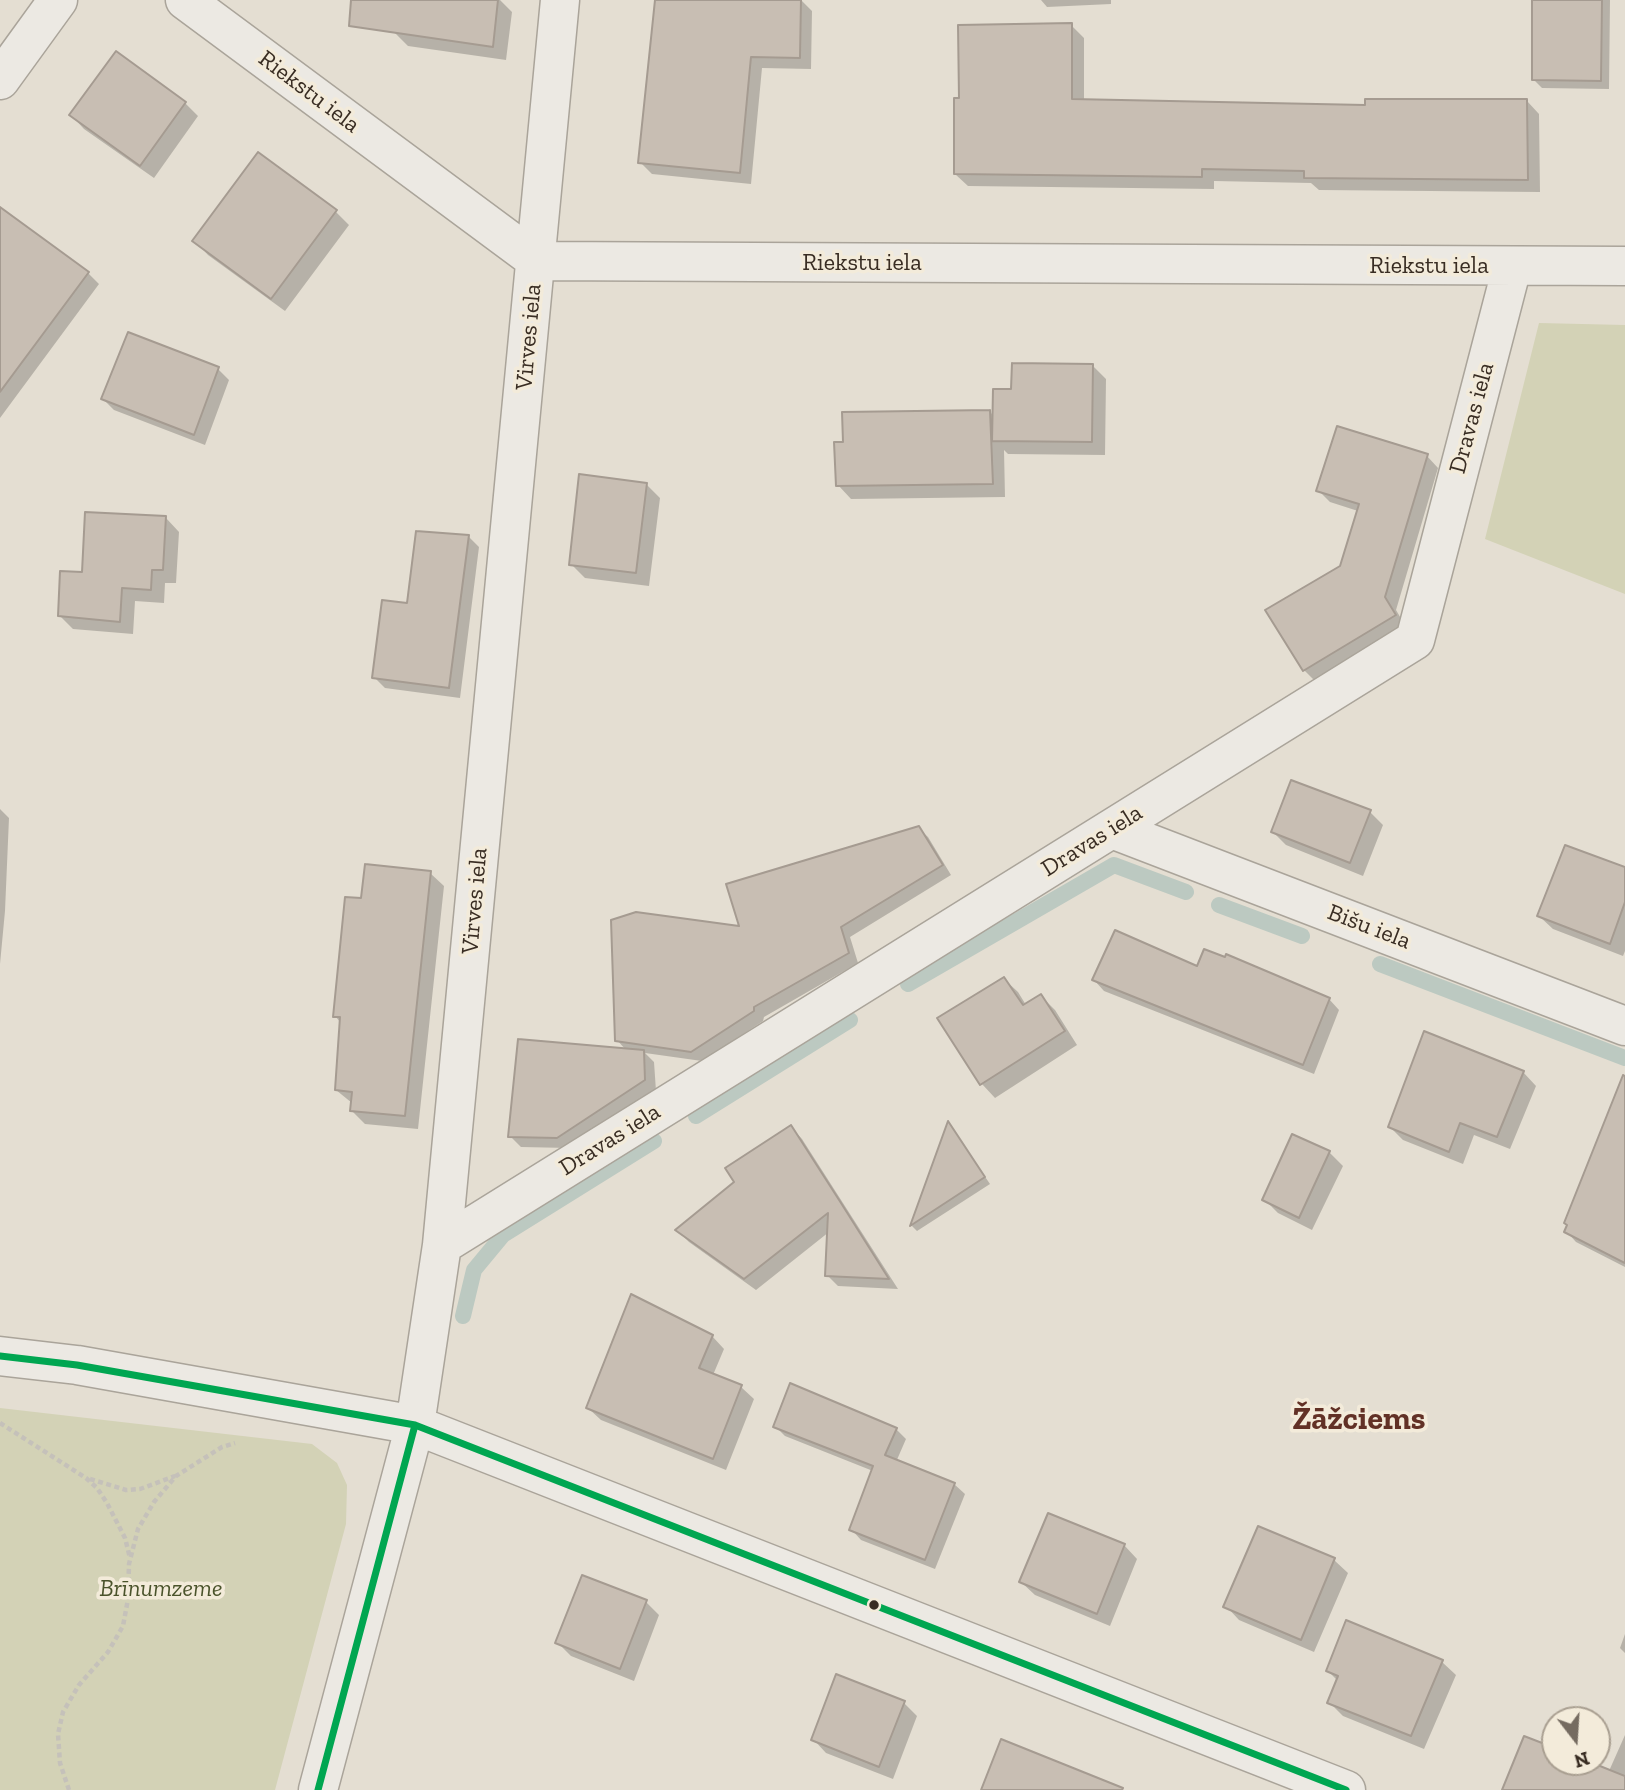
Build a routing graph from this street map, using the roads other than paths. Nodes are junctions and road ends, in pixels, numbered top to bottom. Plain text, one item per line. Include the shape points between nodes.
1 (58, 0) edge
2 (185, 0) edge
3 (560, 0) edge
4 (0, 80) edge
5 (537, 261) junction
6 (1625, 266) edge
7 (1512, 267) junction
8 (1112, 829) junction
9 (1625, 1026) edge
10 (442, 1245) junction
11 (0, 1356) edge
12 (415, 1425) junction
13 (318, 1790) edge
14 (1346, 1790) edge

1 - 4 street
2 - 5 street, Riekstu iela
3 - 5 street, Virves iela
5 - 7 street, Riekstu iela
5 - 10 street, Virves iela
6 - 7 street, Riekstu iela
7 - 8 street, Dravas iela via 1415,639
8 - 9 street, Bišu iela
8 - 10 street, Dravas iela
10 - 12 street, Virves iela
11 - 12 street via 77,1365
12 - 13 street, Virves iela
12 - 14 street

